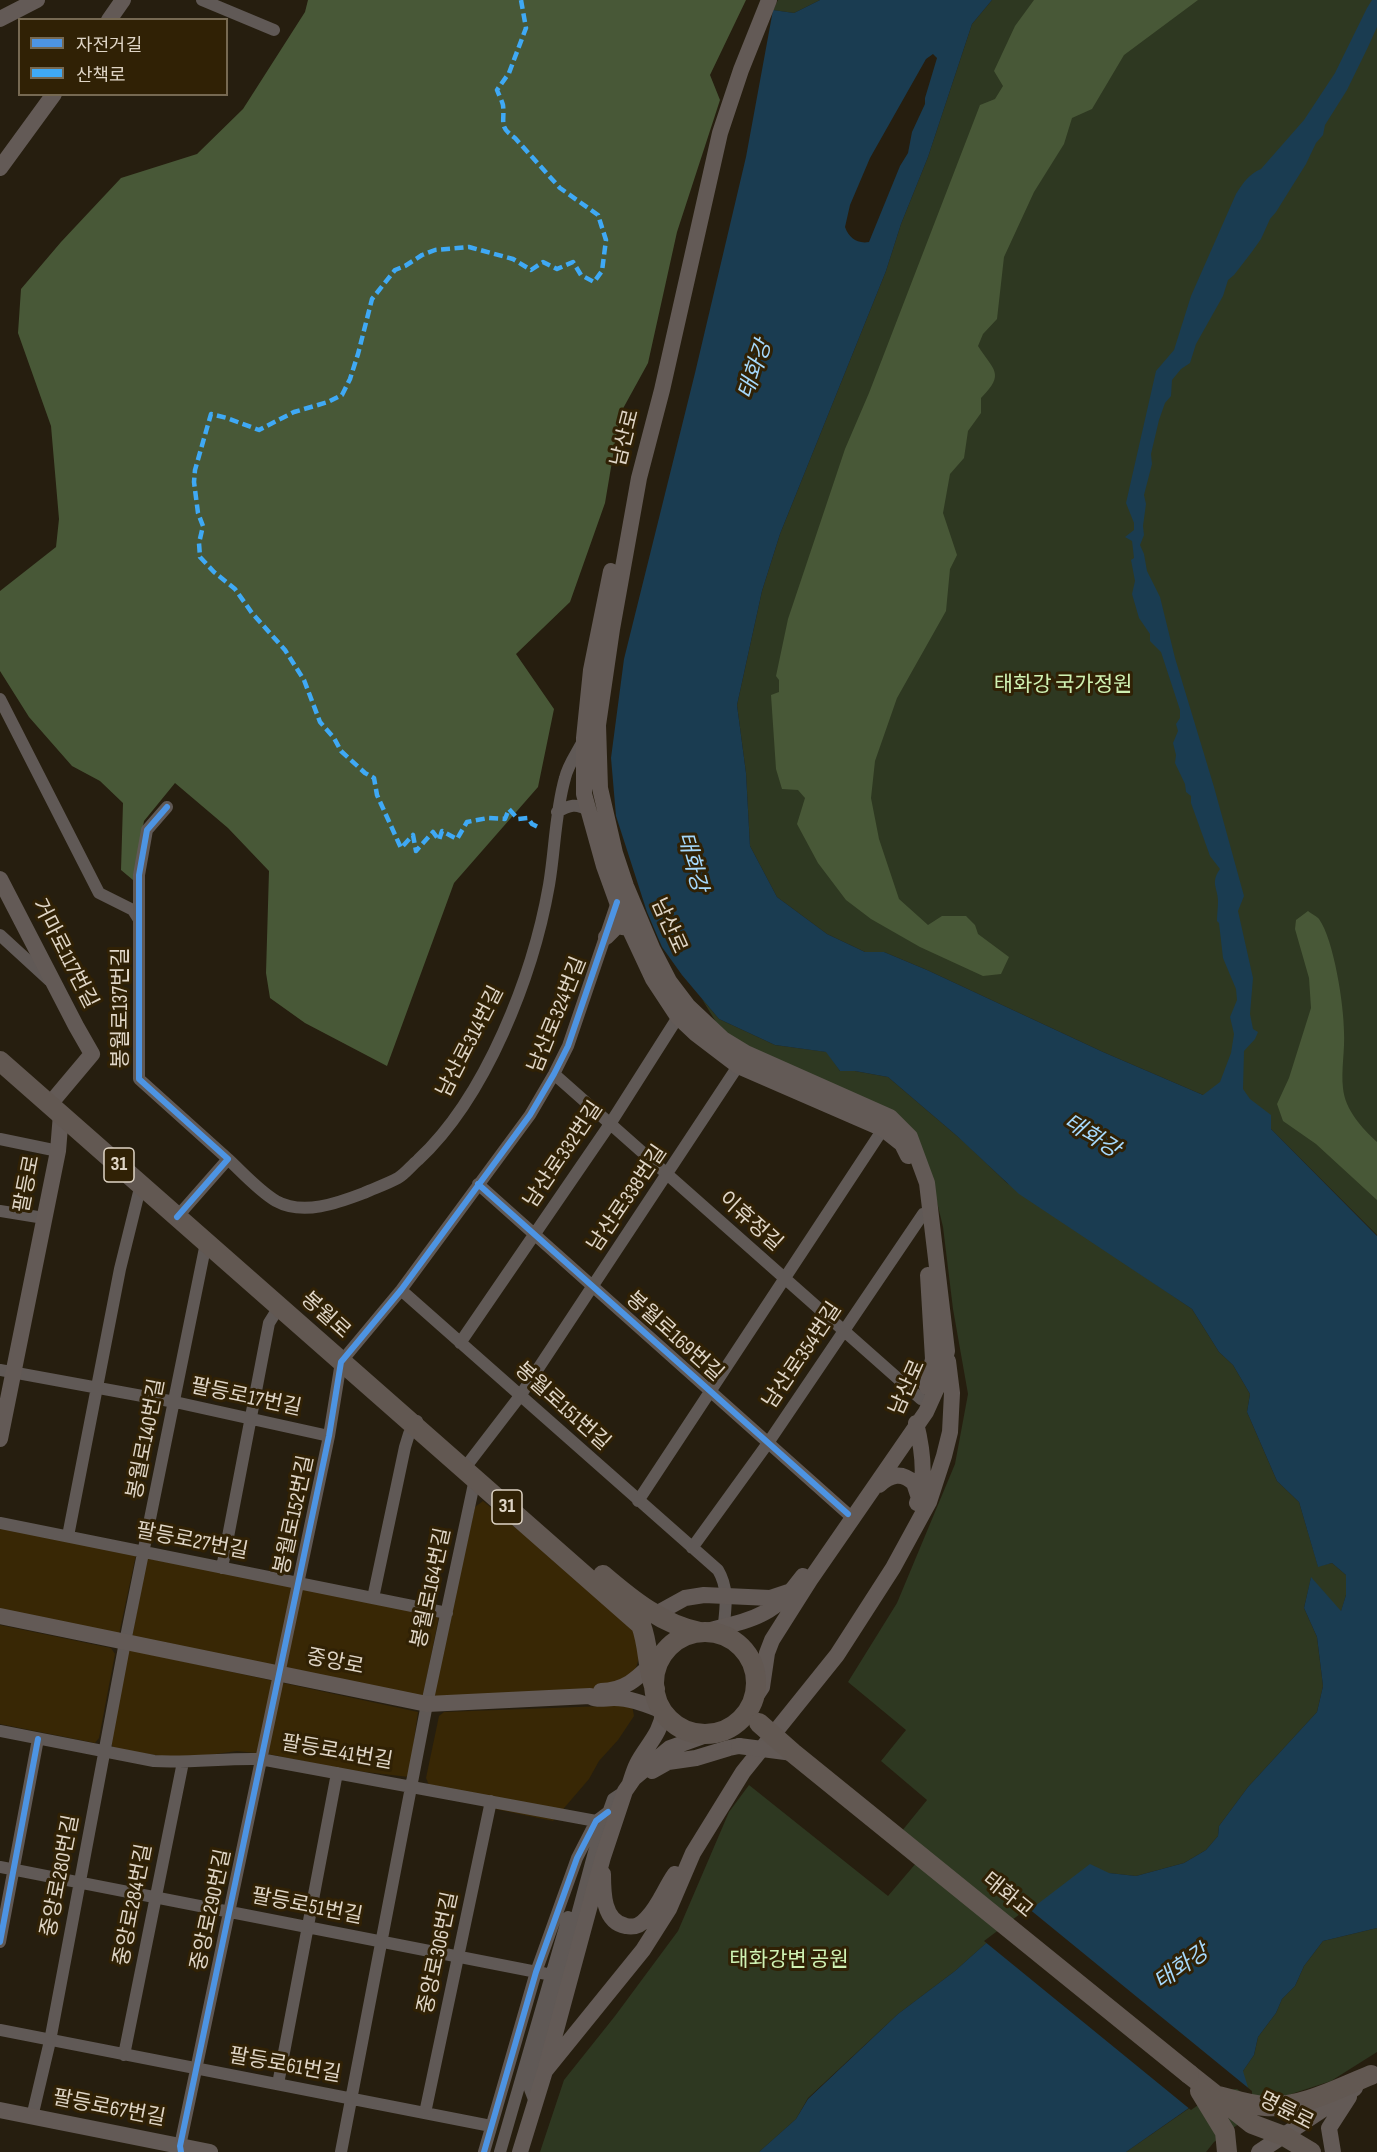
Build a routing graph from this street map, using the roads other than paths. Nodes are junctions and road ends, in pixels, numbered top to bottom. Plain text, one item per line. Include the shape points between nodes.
1 (37, 0) edge
2 (123, 0) edge
3 (202, 0) edge
4 (762, 0) edge
5 (769, 0) edge
6 (110, 18) edge
7 (0, 19) edge
8 (274, 30) dead end
9 (53, 96) edge
10 (0, 168) edge
11 (0, 699) edge
12 (598, 725) junction
13 (584, 738) junction
14 (166, 807) dead end
15 (588, 810) junction
16 (557, 812) junction
17 (0, 879) edge
18 (617, 902) junction
19 (138, 918) junction
20 (629, 928) junction
21 (0, 935) edge
22 (606, 937) junction
23 (54, 984) junction
24 (678, 1017) junction
25 (0, 1045) edge
26 (0, 1061) edge
27 (738, 1066) junction
28 (554, 1074) junction
29 (56, 1105) junction
30 (610, 1124) junction
31 (883, 1129) junction
32 (0, 1139) edge
33 (58, 1151) junction
34 (228, 1159) junction
35 (668, 1175) junction
36 (141, 1184) junction
37 (476, 1187) junction
38 (0, 1211) edge
39 (180, 1213) junction
40 (923, 1214) junction
41 (44, 1218) junction
42 (534, 1234) junction
43 (206, 1243) junction
44 (785, 1279) junction
45 (593, 1286) junction
46 (401, 1290) junction
47 (279, 1307) junction
48 (844, 1332) junction
49 (460, 1342) junction
50 (947, 1351) junction
51 (344, 1359) junction
52 (7, 1371) edge
53 (97, 1388) junction
54 (710, 1391) junction
55 (520, 1396) junction
56 (175, 1402) junction
57 (919, 1403) junction
58 (252, 1419) junction
59 (416, 1421) junction
60 (911, 1426) junction
61 (329, 1436) junction
62 (0, 1439) edge
63 (768, 1443) junction
64 (944, 1456) junction
65 (470, 1469) junction
66 (868, 1497) junction
67 (919, 1498) junction
68 (638, 1500) junction
69 (848, 1514) junction
70 (0, 1523) edge
71 (68, 1536) junction
72 (692, 1548) junction
73 (144, 1552) junction
74 (222, 1568) junction
75 (893, 1568) junction
76 (297, 1583) junction
77 (789, 1592) junction
78 (726, 1597) junction
79 (373, 1598) junction
80 (447, 1613) junction
81 (656, 1614) junction
82 (0, 1616) edge
83 (723, 1630) junction
84 (701, 1632) junction
85 (125, 1642) junction
86 (666, 1652) junction
87 (648, 1667) junction
88 (278, 1674) junction
89 (655, 1689) junction
90 (590, 1696) junction
91 (427, 1704) junction
92 (663, 1711) junction
93 (753, 1712) junction
94 (0, 1731) edge
95 (712, 1733) junction
96 (38, 1739) junction
97 (104, 1752) junction
98 (793, 1753) junction
99 (260, 1758) junction
100 (183, 1762) junction
101 (337, 1773) junction
102 (412, 1786) junction
103 (628, 1787) junction
104 (491, 1801) junction
105 (608, 1812) junction
106 (596, 1821) junction
107 (693, 1853) junction
108 (598, 1855) junction
109 (0, 1866) edge
110 (13, 1869) junction
111 (80, 1882) junction
112 (154, 1897) junction
113 (228, 1912) junction
114 (309, 1927) junction
115 (0, 1942) edge
116 (381, 1942) junction
117 (457, 1956) junction
118 (536, 1972) junction
119 (552, 1975) junction
120 (0, 2030) edge
121 (50, 2041) junction
122 (124, 2055) junction
123 (196, 2070) junction
124 (545, 2071) junction
125 (1189, 2074) junction
126 (1369, 2077) edge
127 (279, 2084) junction
128 (351, 2098) junction
129 (535, 2102) junction
130 (1244, 2109) junction
131 (0, 2110) edge
132 (425, 2113) junction
133 (32, 2117) junction
134 (491, 2126) junction
135 (1284, 2136) junction
136 (181, 2149) edge
137 (210, 2152) edge
138 (341, 2152) edge
139 (484, 2152) edge
140 (500, 2152) edge
141 (520, 2152) edge
142 (1227, 2152) edge
143 (1259, 2152) edge
144 (1311, 2152) edge
145 (1333, 2152) edge

1 - 7 main road
2 - 6 main road
3 - 8 street
4 - 13 main road, 남산로 via 721,107 626,498 591,670
5 - 12 main road, 남산로 via 720,133 639,478
9 - 10 main road
11 - 19 street, 봉월로137번길 via 99,893 133,910
12 - 13 street, 남산로314번길
12 - 50 main road, 남산로 via 600,788 615,853 669,981 688,1006 723,1039 890,1118 910,1137 927,1183
13 - 15 main road, 남산로 via 584,794
13 - 16 street, 남산로314번길 via 565,775
14 - 19 street via 147,830
15 - 16 street via 573,804
15 - 18 main road, 남산로
16 - 34 street, 남산로314번길 via 549,885 533,953 516,1002 468,1099 437,1142 399,1178 338,1203 313,1207 276,1201
17 - 23 main road, 거마로117번길
18 - 20 main road, 남산로
18 - 22 street, 남산로324번길
19 - 34 street, 봉월로137번길 via 139,1079
20 - 22 main road via 617,926
20 - 24 main road, 남산로 via 653,979
21 - 23 street
22 - 28 street, 남산로324번길 via 568,1046
23 - 29 main road, 거마로117번길 via 92,1054
24 - 27 main road, 남산로
24 - 30 street, 남산로332번길
25 - 29 main road
26 - 29 main road, 봉월로 / 31
27 - 31 main road, 남산로
27 - 35 street, 남산로338번길
28 - 30 street, 이휴정길
28 - 37 street, 남산로324번길 via 530,1115
29 - 33 main road, 팔등로
29 - 36 main road, 봉월로 / 31
29 - 39 main road
30 - 35 street, 이휴정길
30 - 42 street, 남산로332번길
31 - 40 main road, 남산로 via 902,1144 912,1163
31 - 44 street
32 - 33 street
33 - 41 main road, 팔등로
34 - 39 street
35 - 44 street, 이휴정길
35 - 45 street, 남산로338번길
36 - 39 main road, 봉월로 / 31
36 - 53 street
37 - 42 street, 봉월로169번길
37 - 46 street, 남산로324번길
38 - 41 street
39 - 43 main road, 봉월로 / 31
39 - 51 main road
40 - 48 street, 남산로354번길
40 - 57 main road, 남산로 via 933,1359
41 - 52 main road, 팔등로
42 - 45 street, 봉월로169번길
42 - 49 street, 남산로332번길
43 - 47 main road, 봉월로 / 31
43 - 56 street, 봉월로140번길
44 - 48 street, 이휴정길
44 - 54 street
45 - 54 street, 봉월로169번길
45 - 55 street, 남산로338번길
46 - 49 street, 봉월로151번길
46 - 51 street
47 - 51 main road, 봉월로 / 31
47 - 58 street via 269,1323
48 - 57 street, 이휴정길
48 - 63 street, 남산로354번길
49 - 55 street, 봉월로151번길
50 - 60 main road, 남산로 via 940,1381 926,1412
50 - 64 main road via 952,1393
51 - 59 main road
51 - 61 street, 봉월로152번길
52 - 53 street, 팔등로17번길
52 - 62 main road, 팔등로
53 - 56 street, 팔등로17번길
53 - 71 street
54 - 63 street, 봉월로169번길
54 - 68 street
55 - 65 street, 남산로338번길
55 - 68 street, 봉월로151번길
56 - 58 street, 팔등로17번길
56 - 73 street, 봉월로140번길
57 - 60 main road, 남산로
58 - 61 street, 팔등로17번길
58 - 74 street
59 - 65 main road
59 - 79 street via 402,1458
60 - 64 main road via 928,1435
60 - 66 main road, 남산로
60 - 67 main road, 남산로 via 924,1472
60 - 69 main road, 남산로
61 - 76 street, 봉월로152번길
63 - 69 street, 봉월로169번길
63 - 72 street, 남산로354번길
64 - 75 main road via 928,1502
65 - 80 street, 봉월로164번길
65 - 81 main road
65 - 87 main road, 31 via 641,1626
66 - 67 main road via 896,1475 914,1483
66 - 93 main road, 남산로 via 772,1640
67 - 75 main road, 남산로 via 897,1543
68 - 72 street, 봉월로151번길
69 - 77 main road, 남산로
70 - 71 street, 팔등로27번길
71 - 73 street, 팔등로27번길
72 - 78 street, 봉월로151번길 via 718,1570
73 - 74 street, 팔등로27번길
73 - 85 street, 봉월로140번길
74 - 76 street, 팔등로27번길
75 - 107 main road via 837,1655 743,1772
76 - 79 street, 팔등로27번길
76 - 88 street, 봉월로152번길
77 - 78 main road via 770,1598
77 - 83 main road, 남산로 via 762,1616
78 - 81 main road via 686,1598
78 - 83 street, 봉월로151번길
79 - 80 street, 팔등로27번길
80 - 91 street, 봉월로164번길
81 - 84 main road
82 - 85 main road, 중앙로
83 - 84 main road
83 - 93 main road via 753,1663
84 - 86 main road via 681,1638
85 - 88 main road, 중앙로
85 - 97 street, 중앙로280번길
86 - 87 main road
86 - 89 main road via 655,1674
87 - 89 main road
87 - 90 main road via 618,1690
88 - 91 main road, 중앙로
88 - 99 street, 중앙로290번길
89 - 92 main road
90 - 91 main road, 중앙로
90 - 92 main road, 중앙로 via 636,1701
91 - 102 street, 봉월로164번길
92 - 95 main road via 685,1730
92 - 103 main road via 655,1737 636,1764
93 - 95 main road
93 - 98 main road, 태화교, bridge
94 - 96 street, 팔등로41번길
95 - 103 main road via 670,1748
96 - 97 street, 팔등로41번길
96 - 110 street
97 - 100 street, 팔등로41번길
97 - 111 street, 중앙로280번길
98 - 103 main road, bridge via 729,1748 668,1762
98 - 125 main road, 태화교, bridge
99 - 100 street, 팔등로41번길
99 - 101 street, 팔등로41번길
99 - 113 street, 중앙로290번길
100 - 112 street, 중앙로284번길
101 - 102 street, 팔등로41번길
101 - 114 street
102 - 104 street, 팔등로41번길
102 - 116 street, 봉월로164번길
103 - 105 street via 613,1799
103 - 108 main road
104 - 106 street, 팔등로41번길
104 - 117 street, 중앙로306번길
105 - 106 street
105 - 108 street
106 - 118 street via 577,1858
107 - 108 main road via 676,1872 650,1916 631,1927 621,1925 607,1909
107 - 124 main road via 669,1909 643,1950
108 - 119 street via 577,1887
108 - 124 main road
108 - 129 street via 530,2089
109 - 110 street, 팔등로51번길
110 - 111 street, 팔등로51번길
110 - 115 street
111 - 112 street, 팔등로51번길
111 - 121 street, 중앙로280번길
112 - 113 street, 팔등로51번길
112 - 122 street, 중앙로284번길
113 - 114 street, 팔등로51번길
113 - 123 street, 중앙로290번길
114 - 116 street, 팔등로51번길
114 - 127 street
116 - 117 street, 팔등로51번길
116 - 128 street, 봉월로164번길
117 - 118 street, 팔등로51번길
117 - 132 street, 중앙로306번길
118 - 119 street, 팔등로51번길
118 - 134 street
119 - 140 street
120 - 121 street, 팔등로61번길
121 - 122 street, 팔등로61번길
121 - 133 street, 중앙로280번길
122 - 123 street, 팔등로61번길
123 - 127 street, 팔등로61번길
123 - 136 street, 중앙로290번길
124 - 129 main road
125 - 130 main road, 태화교 via 1214,2096
125 - 142 main road via 1224,2132
126 - 130 main road via 1317,2098
126 - 135 main road
126 - 145 main road via 1329,2128
127 - 128 street, 팔등로61번길
128 - 132 street, 팔등로61번길
128 - 138 street, 봉월로164번길
129 - 141 main road
130 - 135 main road, 명륜로 via 1252,2124
131 - 133 main road, 팔등로67번길
132 - 134 street, 팔등로61번길
133 - 136 main road, 팔등로67번길
134 - 139 street
135 - 143 main road
135 - 144 main road, 명륜로
136 - 137 main road, 팔등로67번길

